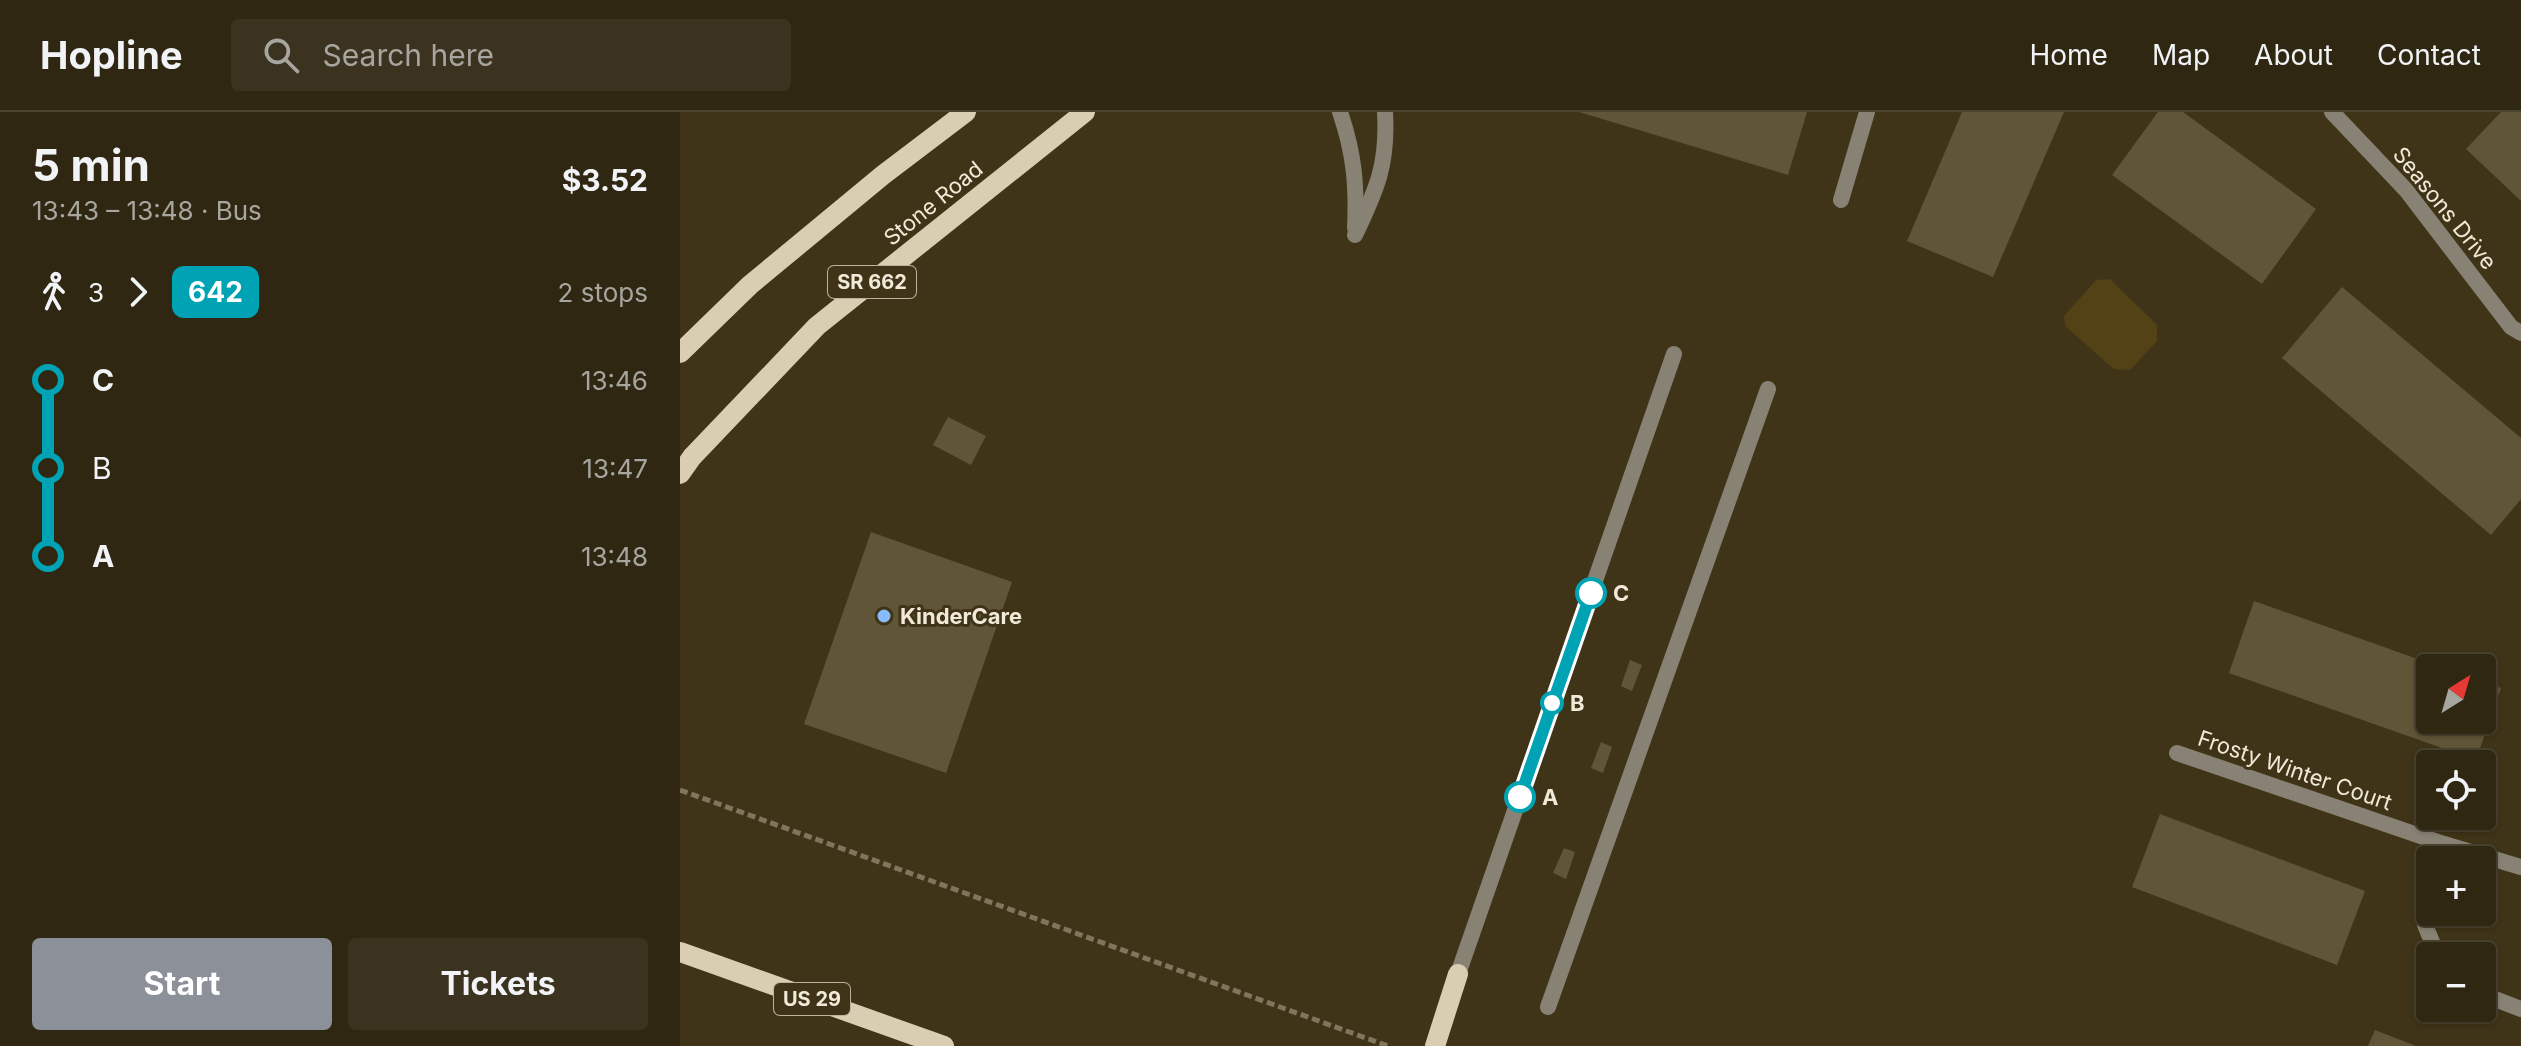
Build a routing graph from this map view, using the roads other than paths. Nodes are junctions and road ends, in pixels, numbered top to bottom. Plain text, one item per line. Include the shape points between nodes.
1 (966, 112) edge
2 (1085, 112) edge
3 (1340, 112) edge
4 (1385, 112) edge
5 (1867, 112) edge
6 (2332, 112) edge
7 (1841, 200) dead end
8 (2521, 333) edge
9 (680, 353) edge
10 (1674, 354) dead end
11 (1768, 389) dead end
12 (680, 474) edge
13 (2177, 753) dead end
14 (2426, 846) edge
15 (2496, 862) edge
16 (2521, 867) edge
17 (680, 952) edge
18 (1458, 974) joint
19 (2496, 999) edge
20 (1548, 1007) dead end
21 (2521, 1009) edge
22 (944, 1046) edge
23 (1435, 1046) edge

1 - 9 main road via 750,285
2 - 12 main road, Stone Road / SR 662 via 817,326
3 - 4 street via 1352,147 1355,235 1376,192 1387,146
5 - 7 street
6 - 8 street, Seasons Drive via 2406,190 2511,327
10 - 18 street
11 - 20 street
13 - 14 street, Frosty Winter Court
15 - 16 street, Frosty Winter Court
17 - 22 main road, US 29
18 - 23 main road
19 - 21 street

